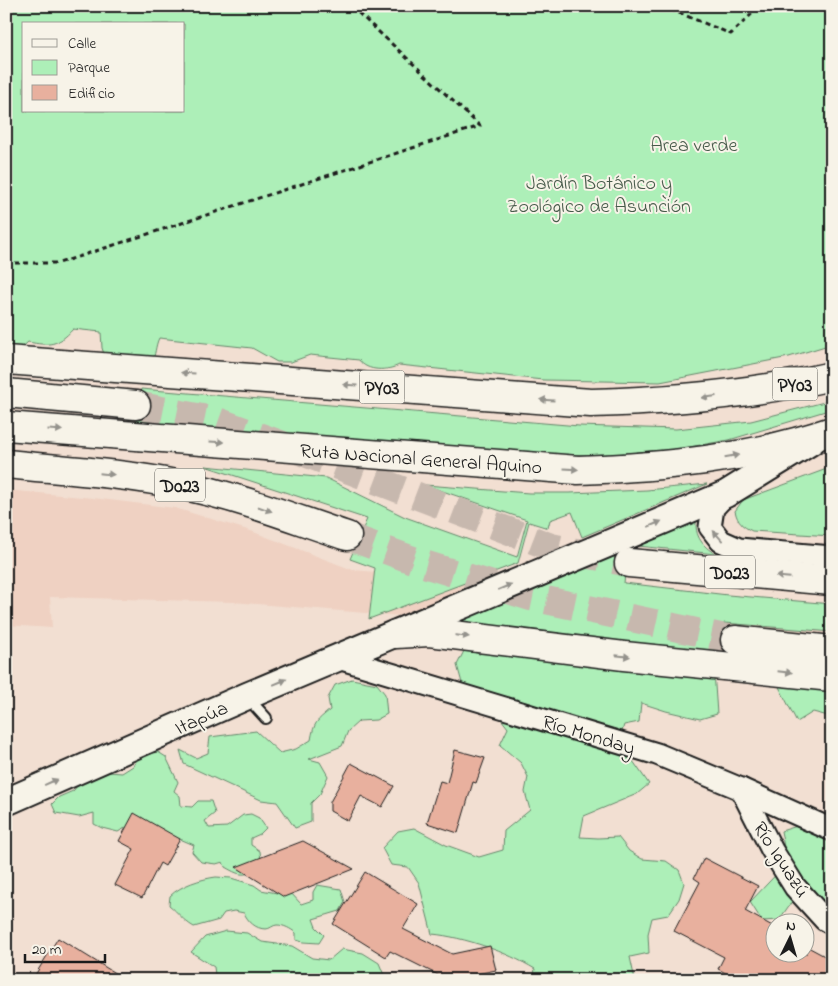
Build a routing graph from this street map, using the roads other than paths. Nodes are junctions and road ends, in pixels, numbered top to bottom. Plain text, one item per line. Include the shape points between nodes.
1 (6, 360) edge
2 (832, 376) edge
3 (6, 393) edge
4 (136, 404) tunnel mouth
5 (6, 426) edge
6 (828, 433) edge
7 (6, 464) edge
8 (726, 494) junction
9 (347, 536) tunnel mouth
10 (832, 557) edge
11 (629, 563) tunnel mouth
12 (832, 582) edge
13 (396, 634) junction
14 (735, 640) tunnel mouth
15 (832, 650) edge
16 (338, 658) junction
17 (832, 677) edge
18 (246, 696) junction
19 (266, 718) dead end
20 (741, 789) junction
21 (6, 802) edge
22 (832, 830) edge
23 (832, 924) edge

2 -> 1 highway, PY03 via 757,391 705,397 591,403
3 - 4 highway
5 -> 6 highway, Ruta Nacional General Aquino via 578,470 699,462
6 - 8 street, Itapúa
7 -> 9 highway, D023 via 180,485 245,502
10 -> 8 street via 739,549 721,542 710,527 713,508
13 -> 8 street, Itapúa
12 -> 11 highway, D023
13 - 16 street, Itapúa
13 -> 17 highway via 429,632
14 - 15 highway
18 -> 16 street, Itapúa
16 - 20 street, Río Monday via 657,754
18 - 19 lane
21 -> 18 street, Itapúa
20 - 22 street, Río Monday
20 - 23 street, Río Iguazú via 772,850 796,887

